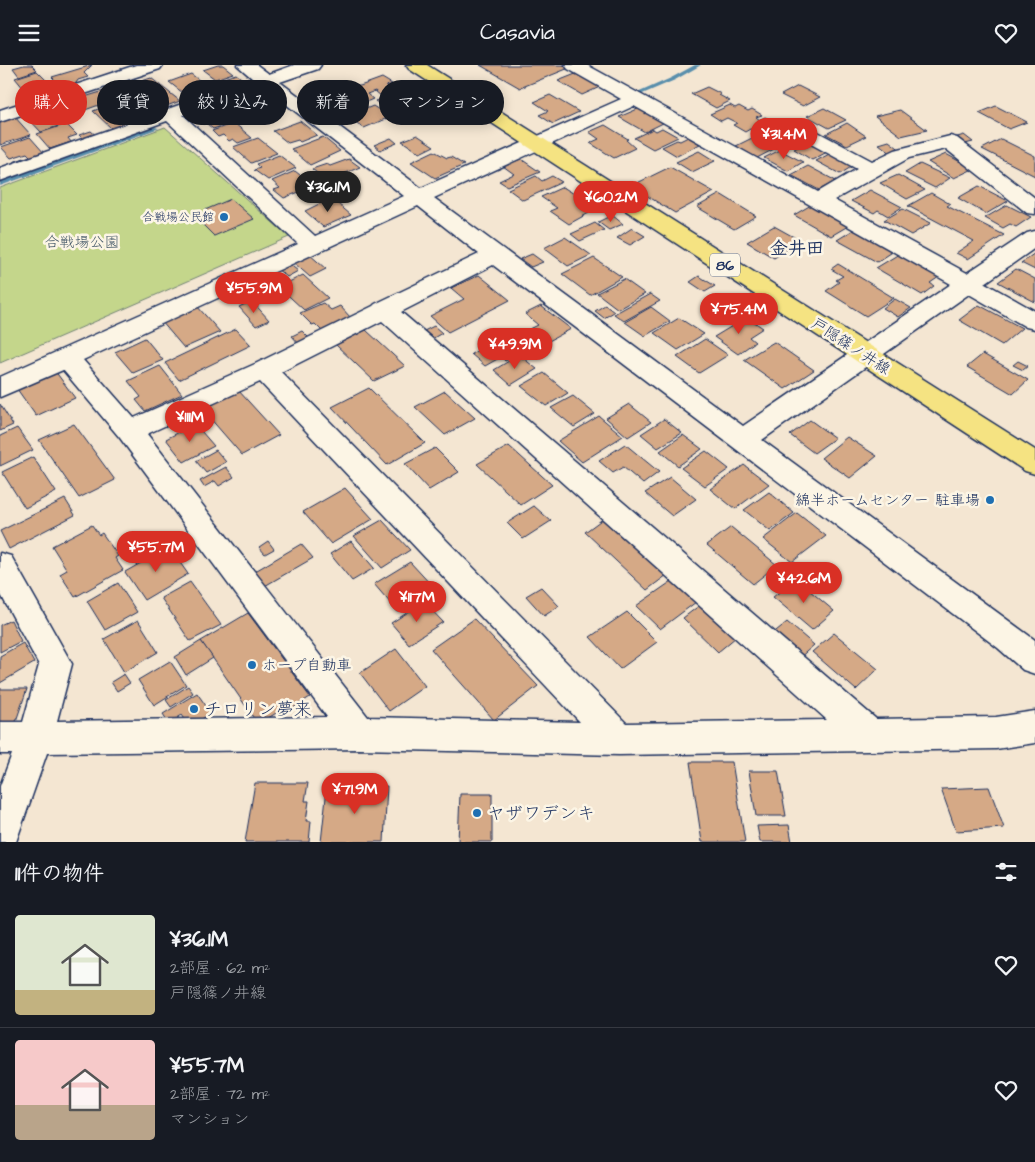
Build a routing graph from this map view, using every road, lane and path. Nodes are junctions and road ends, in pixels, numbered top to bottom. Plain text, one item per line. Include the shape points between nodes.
1 (154, 65) edge
2 (246, 65) edge
3 (312, 65) edge
4 (415, 65) edge
5 (574, 65) edge
6 (114, 71) edge
7 (266, 80) edge
8 (270, 80) edge
9 (287, 96) edge
10 (635, 99) junction
11 (7, 108) edge
12 (179, 110) edge
13 (170, 113) junction
14 (794, 127) dead end
15 (537, 143) junction
16 (872, 169) junction
17 (2, 172) edge
18 (418, 197) junction
19 (818, 200) junction
20 (1035, 208) edge
21 (1035, 238) edge
22 (312, 245) junction
23 (494, 255) junction
24 (967, 283) junction
25 (383, 309) junction
26 (1035, 321) edge
27 (863, 355) junction
28 (67, 358) junction
29 (264, 370) junction
30 (0, 388) edge
31 (130, 431) junction
32 (744, 439) junction
33 (1035, 464) edge
34 (0, 565) edge
35 (1035, 660) edge
36 (1035, 727) edge
37 (359, 733) junction
38 (868, 734) junction
39 (0, 738) edge
40 (35, 738) junction
41 (619, 739) junction
42 (0, 836) edge

1 - 6 street
2 - 7 street
3 - 8 street
4 - 15 main road, 戸隠篠ノ井線 / 86
5 - 10 street
6 - 11 street
9 - 18 street
10 - 15 street
10 - 19 street
12 - 13 street
13 - 17 street
13 - 22 street
14 - 16 street
15 - 18 street
15 - 27 main road, 戸隠篠ノ井線 / 86
16 - 19 street
16 - 20 street via 902,154 950,142
18 - 22 street
18 - 23 street
19 - 24 street
21 - 24 street
22 - 28 street
23 - 25 street
23 - 32 street
24 - 26 street
24 - 27 street
25 - 29 street
25 - 38 street
27 - 32 street
27 - 33 main road, 戸隠篠ノ井線 / 86
28 - 30 street
28 - 31 street
29 - 31 street
29 - 41 street
31 - 37 street
32 - 35 street
34 - 40 street via 56,664
36 - 38 street via 996,733
37 - 40 street
37 - 41 street
38 - 41 street
39 - 40 street
40 - 42 street

